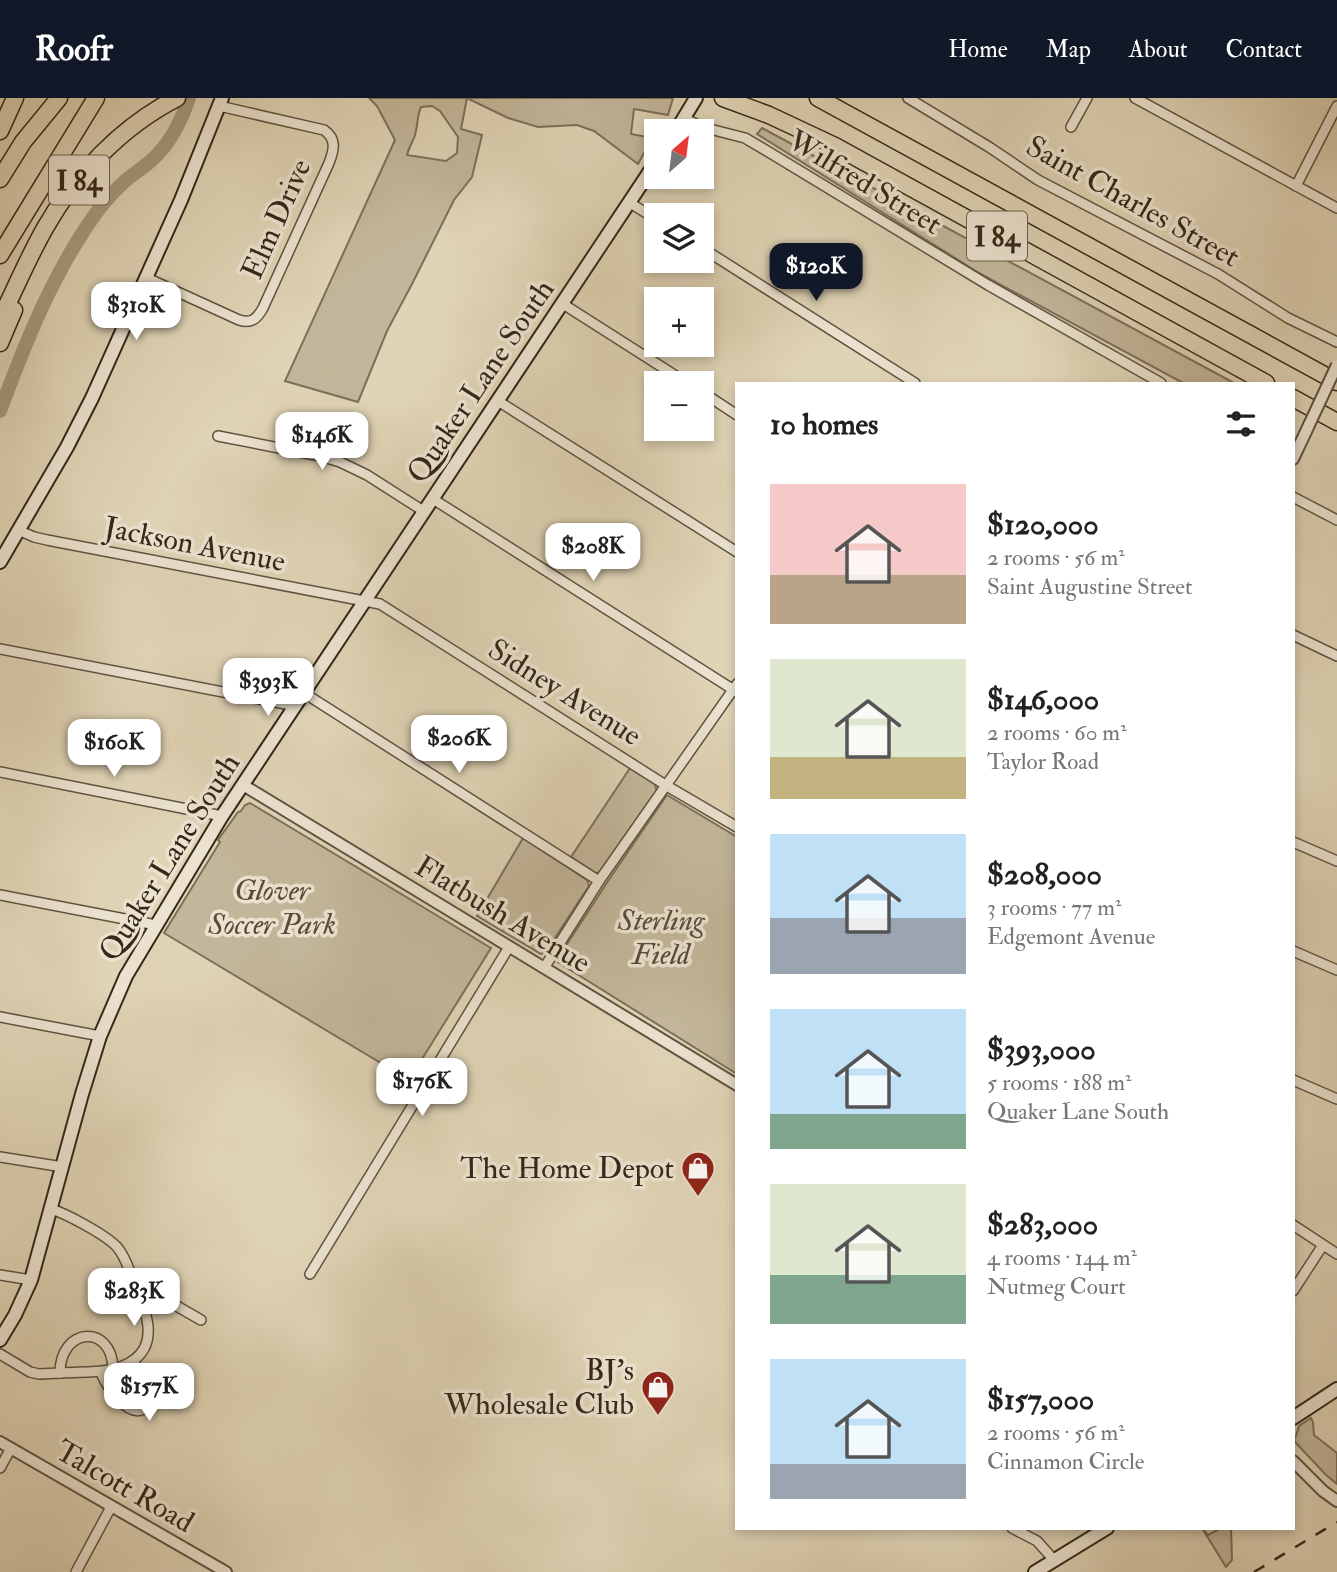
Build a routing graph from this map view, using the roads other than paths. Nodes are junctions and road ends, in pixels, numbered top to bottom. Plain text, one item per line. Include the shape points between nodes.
1 (15, 98) edge
2 (59, 98) edge
3 (96, 98) edge
4 (177, 98) edge
5 (723, 98) edge
6 (818, 98) edge
7 (908, 98) edge
8 (1087, 98) edge
9 (1135, 98) edge
10 (220, 102) edge
11 (694, 102) edge
12 (1337, 106) edge
13 (684, 118) joint
14 (1071, 127) dead end
15 (0, 131) edge
16 (0, 179) edge
17 (644, 181) edge
18 (1296, 186) junction
19 (630, 203) junction
20 (1337, 208) edge
21 (644, 212) edge
22 (0, 255) edge
23 (714, 256) edge
24 (22, 275) junction
25 (147, 278) junction
26 (563, 304) junction
27 (0, 320) edge
28 (1337, 342) edge
29 (0, 343) edge
30 (1337, 365) edge
31 (668, 371) edge
32 (913, 382) edge
33 (1159, 382) edge
34 (1264, 382) edge
35 (1337, 382) edge
36 (1295, 399) edge
37 (498, 401) junction
38 (714, 401) edge
39 (735, 414) edge
40 (1337, 422) edge
41 (218, 436) dead end
42 (1295, 454) edge
43 (1295, 498) edge
44 (433, 499) junction
45 (425, 512) junction
46 (1337, 520) edge
47 (18, 530) junction
48 (735, 551) edge
49 (0, 562) edge
50 (365, 601) junction
51 (1295, 636) edge
52 (0, 649) edge
53 (1337, 656) edge
54 (735, 688) edge
55 (735, 690) edge
56 (304, 694) junction
57 (296, 706) junction
58 (0, 772) edge
59 (243, 785) junction
60 (667, 786) junction
61 (222, 816) junction
62 (735, 827) edge
63 (1295, 843) edge
64 (1337, 861) edge
65 (599, 881) junction
66 (0, 895) edge
67 (156, 925) junction
68 (509, 947) junction
69 (1295, 952) edge
70 (544, 968) junction
71 (1337, 970) edge
72 (0, 1017) edge
73 (100, 1036) junction
74 (1295, 1081) edge
75 (735, 1085) edge
76 (1337, 1099) edge
77 (0, 1157) edge
78 (63, 1167) junction
79 (51, 1209) junction
80 (1295, 1226) edge
81 (1324, 1245) junction
82 (1337, 1254) edge
83 (310, 1274) dead end
84 (0, 1275) edge
85 (31, 1280) junction
86 (1295, 1288) edge
87 (139, 1295) junction
88 (201, 1320) dead end
89 (0, 1340) edge
90 (0, 1354) edge
91 (132, 1362) junction
92 (113, 1369) junction
93 (101, 1372) junction
94 (60, 1373) junction
95 (1337, 1389) edge
96 (1295, 1417) edge
97 (0, 1442) edge
98 (11, 1448) junction
99 (1295, 1463) edge
100 (0, 1468) edge
101 (1337, 1501) edge
102 (111, 1507) junction
103 (1016, 1530) edge
104 (1104, 1530) edge
105 (1054, 1560) junction
106 (211, 1568) edge
107 (76, 1572) edge
108 (226, 1572) edge
109 (1035, 1572) edge

1 - 15 highway
2 - 16 highway, I 84
3 - 22 highway
4 - 24 highway, I 84 via 121,137 68,192
5 - 34 highway, I 84 via 835,146
6 - 35 highway, I 84
7 - 28 street, Saint Charles Street via 1038,180
8 - 14 street
9 - 18 street
10 - 25 main road
10 - 25 street, Elm Drive via 324,130 334,142 329,163 255,319 239,320
11 - 13 main road
12 - 18 street
13 - 33 street, Wilfred Street via 745,138
17 - 19 main road, Quaker Lane South
18 - 20 street
19 - 21 street
19 - 26 main road, Quaker Lane South
23 - 32 street
24 - 27 highway, I 84
24 - 29 highway via 16,306
25 - 47 main road via 74,435
26 - 31 street
26 - 37 main road, Quaker Lane South
30 - 42 street, bridge
36 - 40 highway
37 - 44 main road, Quaker Lane South
37 - 48 street
38 - 39 street
41 - 45 street via 340,462
43 - 46 street
44 - 45 main road, Quaker Lane South
44 - 54 street
45 - 50 main road, Quaker Lane South
47 - 49 main road
47 - 50 street, Jackson Avenue via 47,540
50 - 56 main road, Quaker Lane South
50 - 60 street, Sidney Avenue via 380,604
51 - 53 street
52 - 57 street
55 - 60 street
56 - 57 main road, Quaker Lane South
56 - 65 street
57 - 59 main road, Quaker Lane South
58 - 61 street
59 - 61 main road, Quaker Lane South
59 - 68 street, Flatbush Avenue
60 - 62 street, Sidney Avenue
60 - 65 street
61 - 67 main road, Quaker Lane South
63 - 64 street
65 - 70 street
66 - 67 street
67 - 73 main road, Quaker Lane South via 122,982
68 - 70 street, Flatbush Avenue
68 - 83 street
69 - 71 street
70 - 75 street, Flatbush Avenue
72 - 73 street
73 - 78 main road, Quaker Lane South
74 - 76 street
77 - 78 street
78 - 79 main road, Quaker Lane South
79 - 85 main road, Quaker Lane South
79 - 87 street via 116,1245
80 - 81 street
81 - 82 street
81 - 86 street
84 - 85 street
85 - 89 main road, Quaker Lane South
87 - 88 street via 154,1293
87 - 91 street via 149,1335
90 - 94 street via 30,1372
91 - 92 street
91 - 93 street via 153,1389 151,1403 138,1411 124,1405
92 - 93 street
92 - 94 street via 107,1345 86,1337 74,1340 65,1351
93 - 94 street
95 - 96 main road
97 - 98 street, Talcott Road
98 - 100 street
98 - 102 street, Talcott Road
99 - 101 street
102 - 106 street, Talcott Road
102 - 107 street
103 - 105 street via 1037,1541
104 - 105 main road
105 - 109 main road
106 - 108 street, Talcott Road

